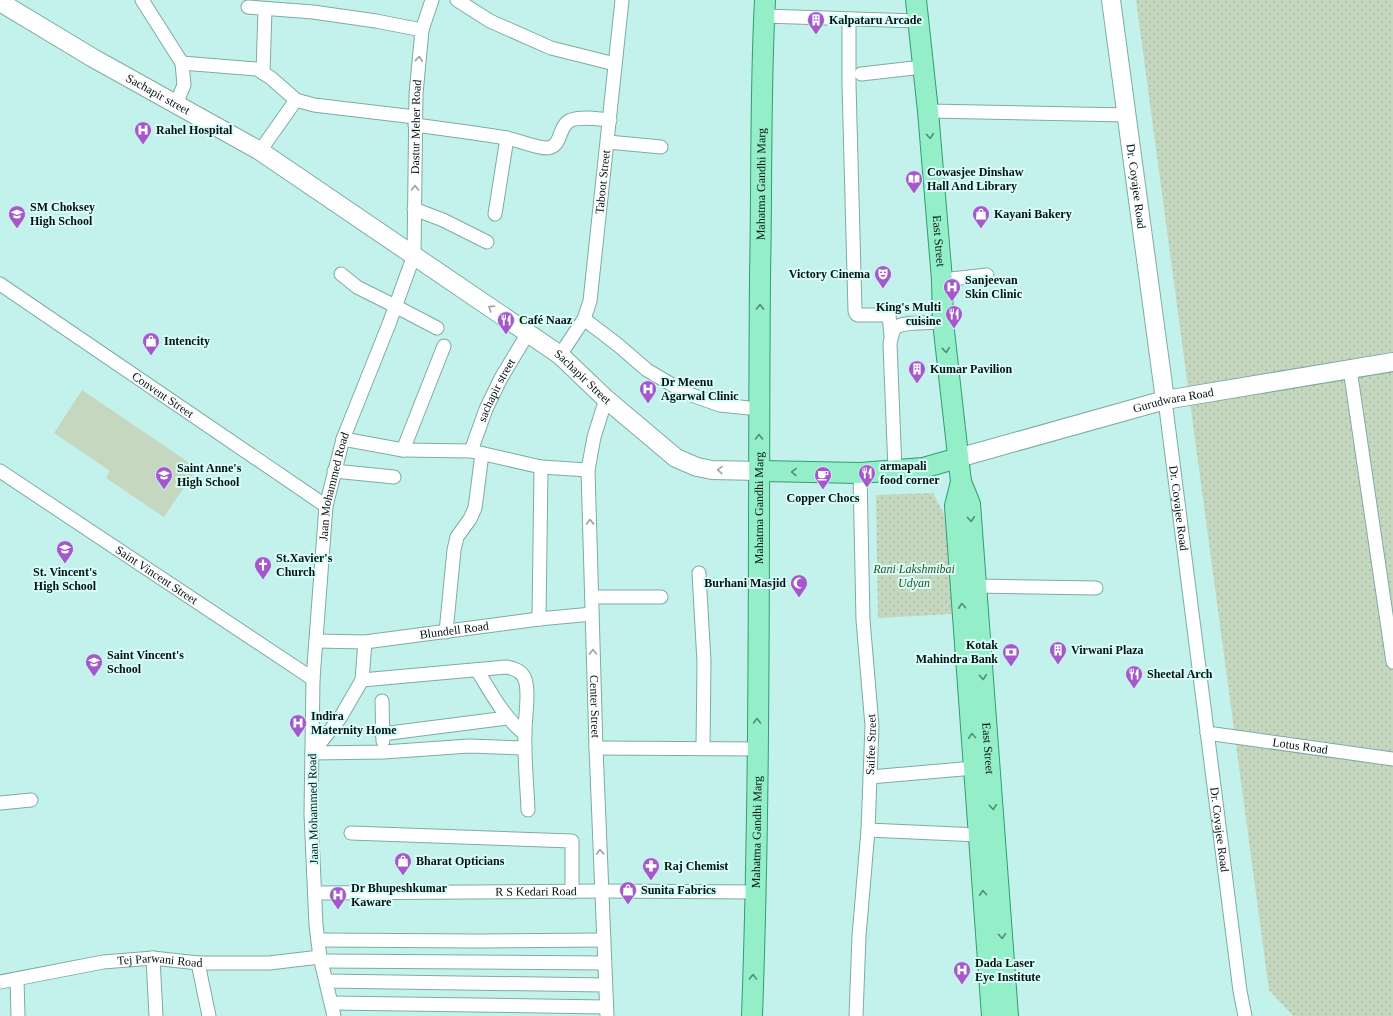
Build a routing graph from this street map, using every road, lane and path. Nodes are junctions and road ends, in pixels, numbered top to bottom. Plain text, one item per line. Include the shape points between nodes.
1 (142, 0) edge
2 (432, 0) edge
3 (457, 0) edge
4 (622, 0) edge
5 (916, 0) edge
6 (1110, 0) edge
7 (0, 2) edge
8 (248, 8) dead end
9 (765, 8) edge
10 (265, 9) junction
11 (849, 19) junction
12 (917, 21) junction
13 (422, 30) junction
14 (182, 63) junction
15 (615, 64) junction
16 (922, 67) junction
17 (263, 74) junction
18 (861, 74) dead end
19 (296, 100) junction
20 (176, 104) junction
21 (928, 111) junction
22 (1127, 115) junction
23 (610, 120) junction
24 (415, 121) junction
25 (507, 138) junction
26 (608, 142) junction
27 (661, 147) dead end
28 (260, 151) junction
29 (414, 210) junction
30 (495, 214) dead end
31 (487, 242) dead end
32 (414, 255) junction
33 (341, 274) dead end
34 (987, 275) dead end
35 (942, 280) junction
36 (0, 284) edge
37 (395, 306) junction
38 (584, 319) junction
39 (943, 322) junction
40 (437, 328) dead end
41 (528, 333) junction
42 (891, 336) junction
43 (444, 346) dead end
44 (560, 355) junction
45 (1393, 362) edge
46 (1350, 369) junction
47 (606, 399) junction
48 (1165, 400) junction
49 (759, 409) junction
50 (343, 439) junction
51 (403, 450) junction
52 (476, 453) junction
53 (958, 458) junction
54 (541, 467) junction
55 (588, 470) junction
56 (895, 470) junction
57 (0, 471) edge
58 (334, 471) junction
59 (758, 471) junction
60 (860, 473) junction
61 (394, 477) dead end
62 (961, 482) junction
63 (326, 506) junction
64 (699, 573) dead end
65 (976, 586) junction
66 (1096, 588) dead end
67 (661, 596) dead end
68 (592, 597) junction
69 (592, 614) junction
70 (539, 620) junction
71 (446, 632) junction
72 (317, 641) junction
73 (365, 642) junction
74 (1393, 662) edge
75 (477, 670) junction
76 (313, 679) junction
77 (362, 680) junction
78 (382, 701) dead end
79 (507, 718) junction
80 (1207, 732) junction
81 (382, 734) junction
82 (525, 734) junction
83 (525, 748) junction
84 (596, 748) junction
85 (703, 748) junction
86 (757, 748) junction
87 (384, 752) junction
88 (312, 753) junction
89 (1393, 758) edge
90 (974, 768) junction
91 (870, 777) junction
92 (31, 800) dead end
93 (0, 803) edge
94 (528, 810) dead end
95 (868, 830) junction
96 (351, 833) dead end
97 (979, 835) junction
98 (602, 891) junction
99 (572, 892) junction
100 (756, 892) junction
101 (316, 893) junction
102 (318, 940) junction
103 (604, 940) junction
104 (153, 958) junction
105 (321, 959) junction
106 (198, 963) junction
107 (604, 963) junction
108 (17, 979) junction
109 (326, 981) junction
110 (0, 982) edge
111 (605, 985) junction
112 (332, 1010) edge
113 (606, 1011) edge
114 (18, 1016) edge
115 (156, 1016) edge
116 (209, 1016) edge
117 (752, 1016) edge
118 (856, 1016) edge
119 (992, 1016) edge
120 (1008, 1016) edge
121 (1245, 1016) edge

1 - 14 street
2 - 13 street, Dastur Meher Road
3 - 15 street via 490,21 551,48
4 - 15 street, Taboot Street
5 - 12 main road, East Street
6 - 22 street, Dr. Coyajee Road
7 - 20 street, Sachapir street
8 - 10 street
9 - 11 street
49 -> 9 main road, Mahatma Gandhi Marg
10 - 13 street via 313,12
10 - 17 street
11 - 12 street
11 - 42 street via 854,308 858,315 889,315
12 - 16 main road, East Street
24 -> 13 street, Dastur Meher Road
14 - 17 street via 257,69
14 - 20 street via 184,85
15 - 23 street, Taboot Street
16 - 18 street
16 - 21 main road, East Street
17 - 19 street
19 - 24 street
19 - 28 street
20 - 28 street, Sachapir street
21 - 22 street
21 -> 35 main road, East Street
22 - 48 street, Dr. Coyajee Road
23 - 25 street via 570,120 562,127 554,147 546,148
23 - 26 street, Taboot Street
24 - 25 street
29 -> 24 street, Dastur Meher Road
25 - 30 street
26 - 27 street
26 - 38 street, Taboot Street via 593,281
28 - 32 street, Sachapir street
29 - 31 street via 443,220
29 - 32 street, Dastur Meher Road
32 - 37 street, Jaan Mohammed Road
41 -> 32 street, Sachapir Street
33 - 37 street via 357,287
34 - 35 street
35 - 39 main road, East Street
36 - 63 street, Convent Street
37 - 40 street
37 - 50 street, Jaan Mohammed Road
38 - 44 street, Taboot Street
38 - 49 street via 647,370 686,393 720,404
39 - 42 street via 903,324 895,328
39 -> 53 main road, East Street
41 - 44 street, Sachapir Street
41 - 52 street, sachapir street via 486,409
42 - 56 street
43 - 51 street
44 - 47 street, Sachapir Street
45 - 46 street, Gurudwara Road
46 - 48 street, Gurudwara Road
46 - 74 street
47 - 55 street, Center Street via 594,437
59 -> 47 street, Sachapir Street via 712,470 676,458
48 - 53 street, Gurudwara Road
48 - 80 street, Dr. Coyajee Road
59 -> 49 main road, Mahatma Gandhi Marg
50 - 51 street
50 - 58 street, Jaan Mohammed Road
51 - 52 street
52 - 54 street
52 - 71 street, sachapir street via 474,508 470,519 457,537 454,550
53 - 56 main road via 923,468
53 - 62 main road, East Street
54 - 55 street
54 - 70 street
68 -> 55 street, Center Street
56 - 60 main road
57 - 76 street, Saint Vincent Street
58 - 61 street
58 - 63 street, Jaan Mohammed Road
60 -> 59 main road
86 -> 59 main road, Mahatma Gandhi Marg
60 - 91 street, Saifee Street via 863,620 872,726
62 -> 65 main road, East Street via 970,504
90 -> 62 main road, East Street via 954,506
63 - 72 street, Jaan Mohammed Road
64 - 85 street via 704,662
65 - 66 street
65 -> 120 main road, East Street
67 - 68 street
68 - 69 street, Center Street
69 - 70 street, Blundell Road
84 -> 69 street, Center Street
70 - 71 street, Blundell Road
71 - 73 street, Blundell Road
72 - 73 street, Blundell Road
72 - 76 street, Jaan Mohammed Road
73 - 77 street
75 - 77 street
75 - 79 street
75 - 82 street via 506,667 522,673 527,690
76 - 88 street, Jaan Mohammed Road
77 - 88 street via 340,718
78 - 81 street
79 - 81 street
79 - 82 street
80 - 89 street, Lotus Road
80 - 121 street, Dr. Coyajee Road
81 - 87 street
82 - 83 street
83 - 87 street via 469,746
83 - 94 street
84 - 85 street
98 -> 84 street, Center Street
85 - 86 street
86 - 100 main road, Mahatma Gandhi Marg
87 - 88 street
88 - 101 street, Jaan Mohammed Road via 311,814
90 - 91 street
90 - 97 main road, East Street
91 - 95 street, Saifee Street
92 - 93 street
95 - 97 street
95 - 118 street, Saifee Street via 859,936
96 - 99 street via 572,841
119 -> 97 main road, East Street
98 - 99 street, R S Kedari Road
98 - 100 street, R S Kedari Road
98 - 103 street, Center Street
99 - 101 street, R S Kedari Road
117 -> 100 main road, Mahatma Gandhi Marg
101 - 102 street, Jaan Mohammed Road
102 - 103 street
102 - 105 street, Jaan Mohammed Road
103 - 107 street, Center Street
104 - 106 street, Tej Parwani Road
104 - 108 street, Tej Parwani Road via 103,962
104 - 115 street
105 - 106 street, Tej Parwani Road via 269,963
105 - 107 street, Tej Parwani Road
105 - 109 street, Jaan Mohammed Road
106 - 116 street
107 - 111 street, Center Street
108 - 110 street, Tej Parwani Road
108 - 114 street
109 - 111 street
109 - 112 street, Jaan Mohammed Road
111 - 113 street, Center Street
112 - 113 street

